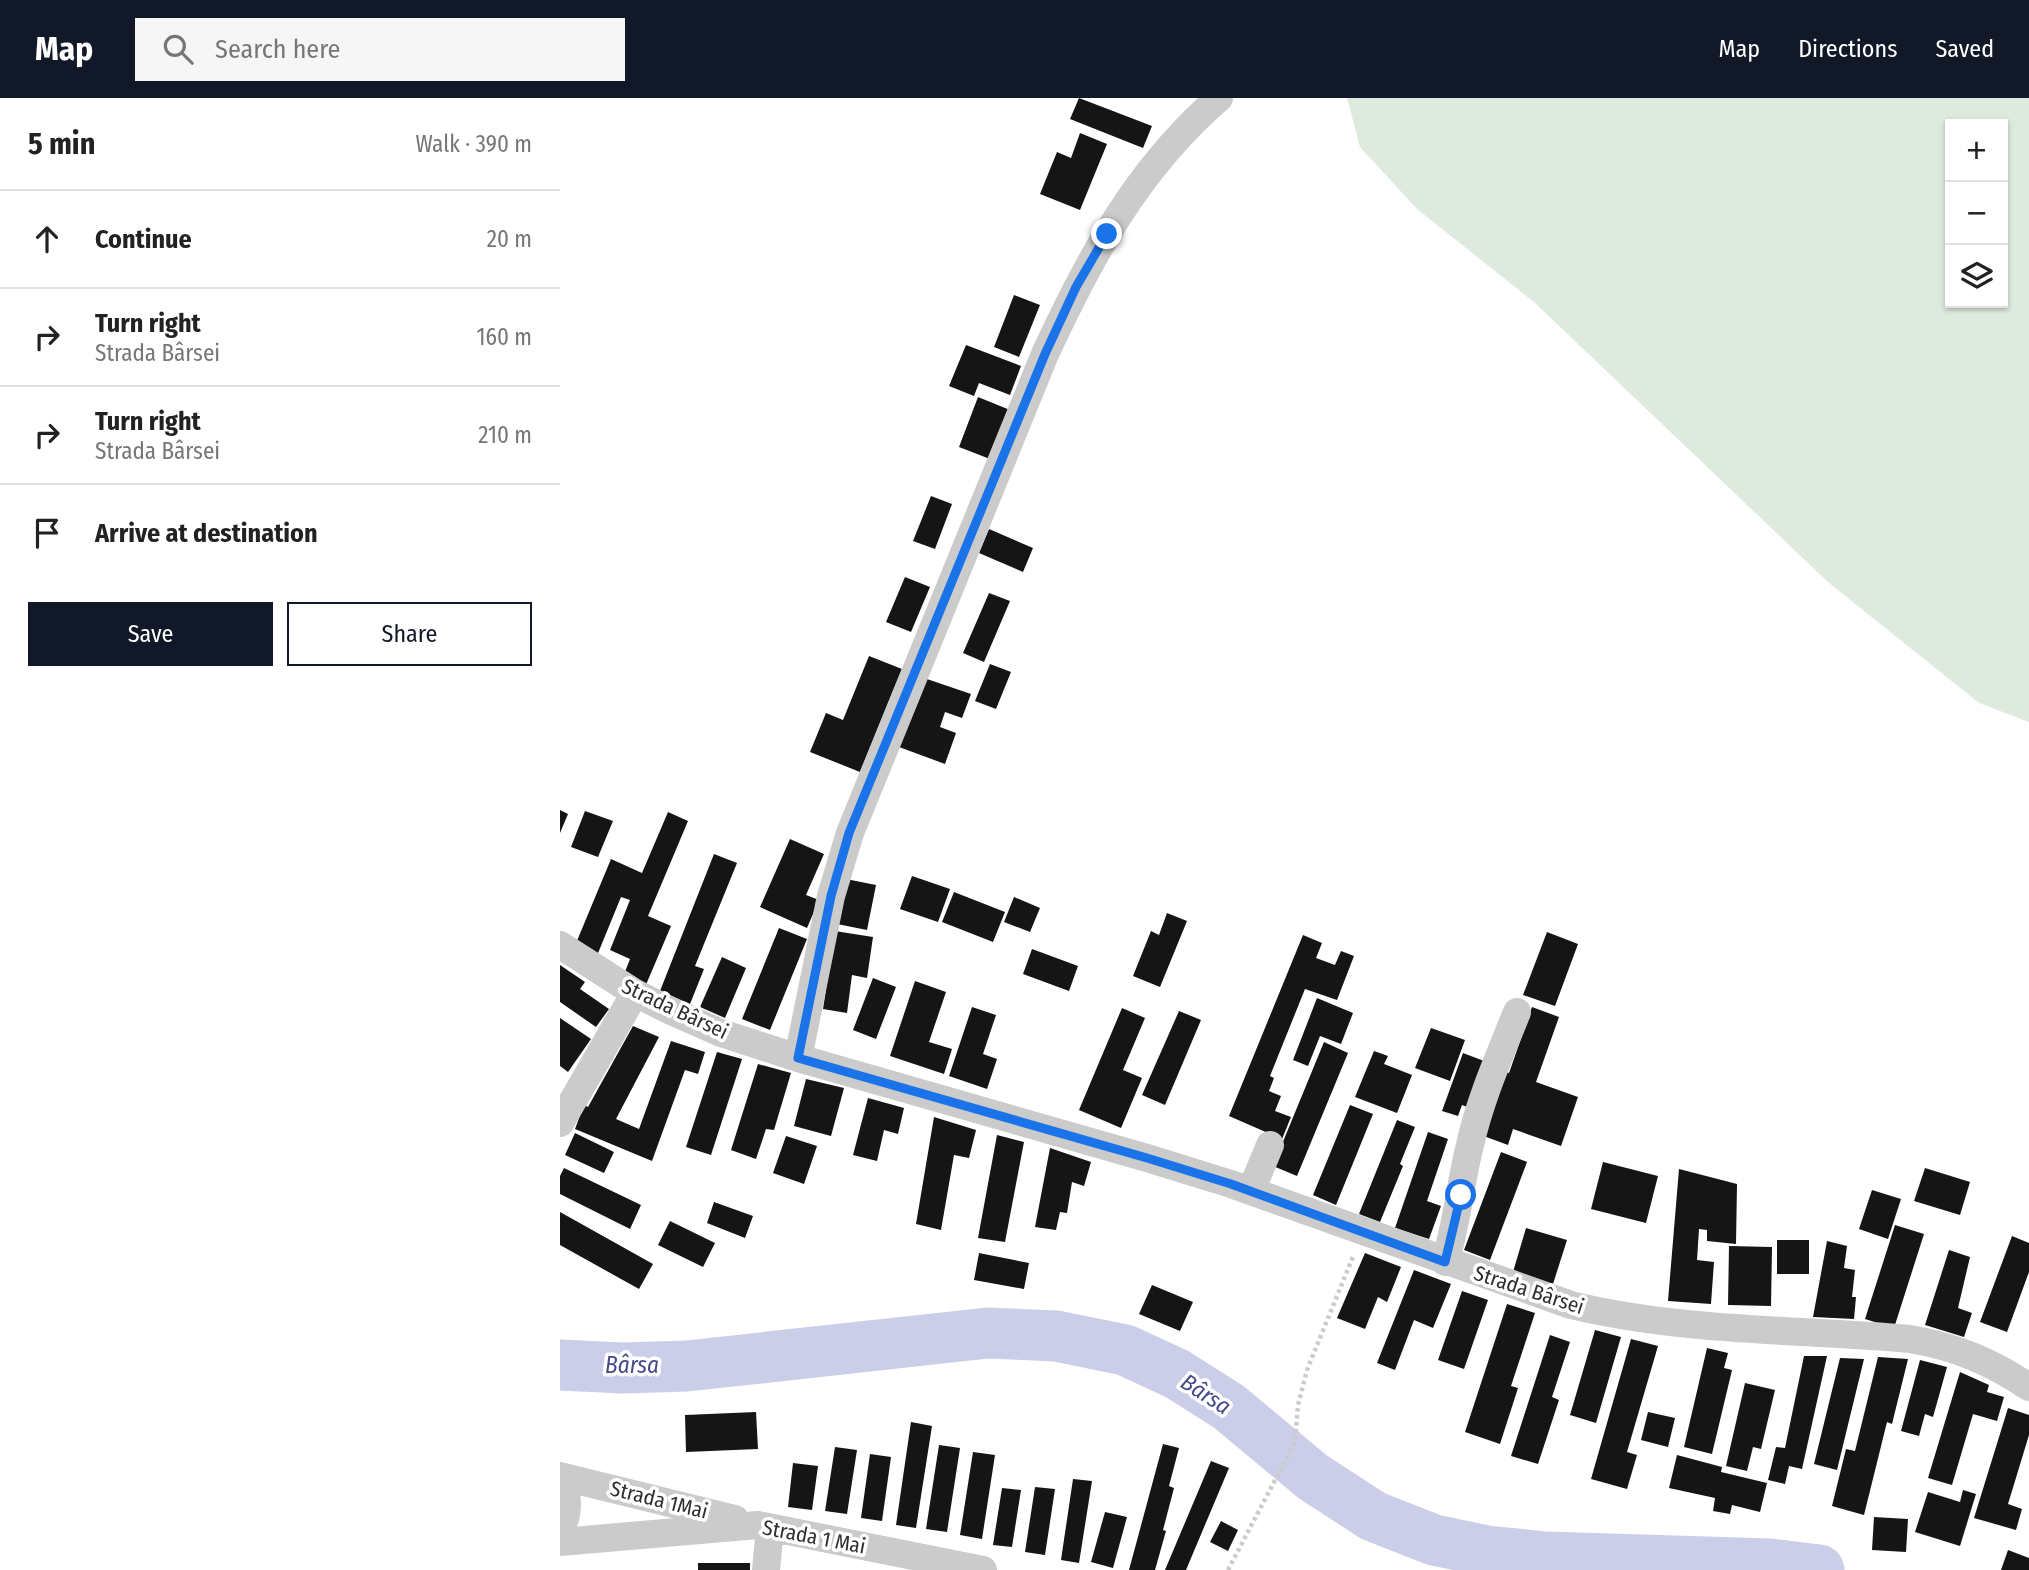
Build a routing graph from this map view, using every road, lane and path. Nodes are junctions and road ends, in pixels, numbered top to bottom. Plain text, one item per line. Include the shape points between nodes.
1 (1219, 98) edge
2 (560, 945) edge
3 (635, 993) junction
4 (1517, 1012) dead end
5 (798, 1058) junction
6 (560, 1123) edge
7 (1270, 1145) dead end
8 (1251, 1191) junction
9 (1364, 1231) junction
10 (1445, 1262) junction
11 (2029, 1387) edge
12 (560, 1478) edge
13 (764, 1526) junction
14 (560, 1531) edge
15 (560, 1542) edge
16 (766, 1570) edge
17 (983, 1570) edge
18 (1228, 1570) edge

1 - 5 street via 1170,144 1132,194 1076,287 1045,354 849,833 831,896
2 - 3 street, Strada Bârsei
3 - 5 street, Strada Bârsei via 721,1033
3 - 6 street
4 - 10 street via 1469,1146
5 - 8 street, Strada Bârsei
7 - 8 street
8 - 9 street, Strada Bârsei
9 - 10 street, Strada Bârsei
9 - 18 path via 1307,1370 1295,1442
10 - 11 street, Strada Bârsei via 1615,1316 1702,1326 1897,1337 1946,1345 1990,1363
12 - 13 street, Strada 1Mai
12 - 14 street via 568,1504
13 - 15 street, Strada 1 Mai
13 - 16 street
13 - 17 street, Strada 1 Mai

